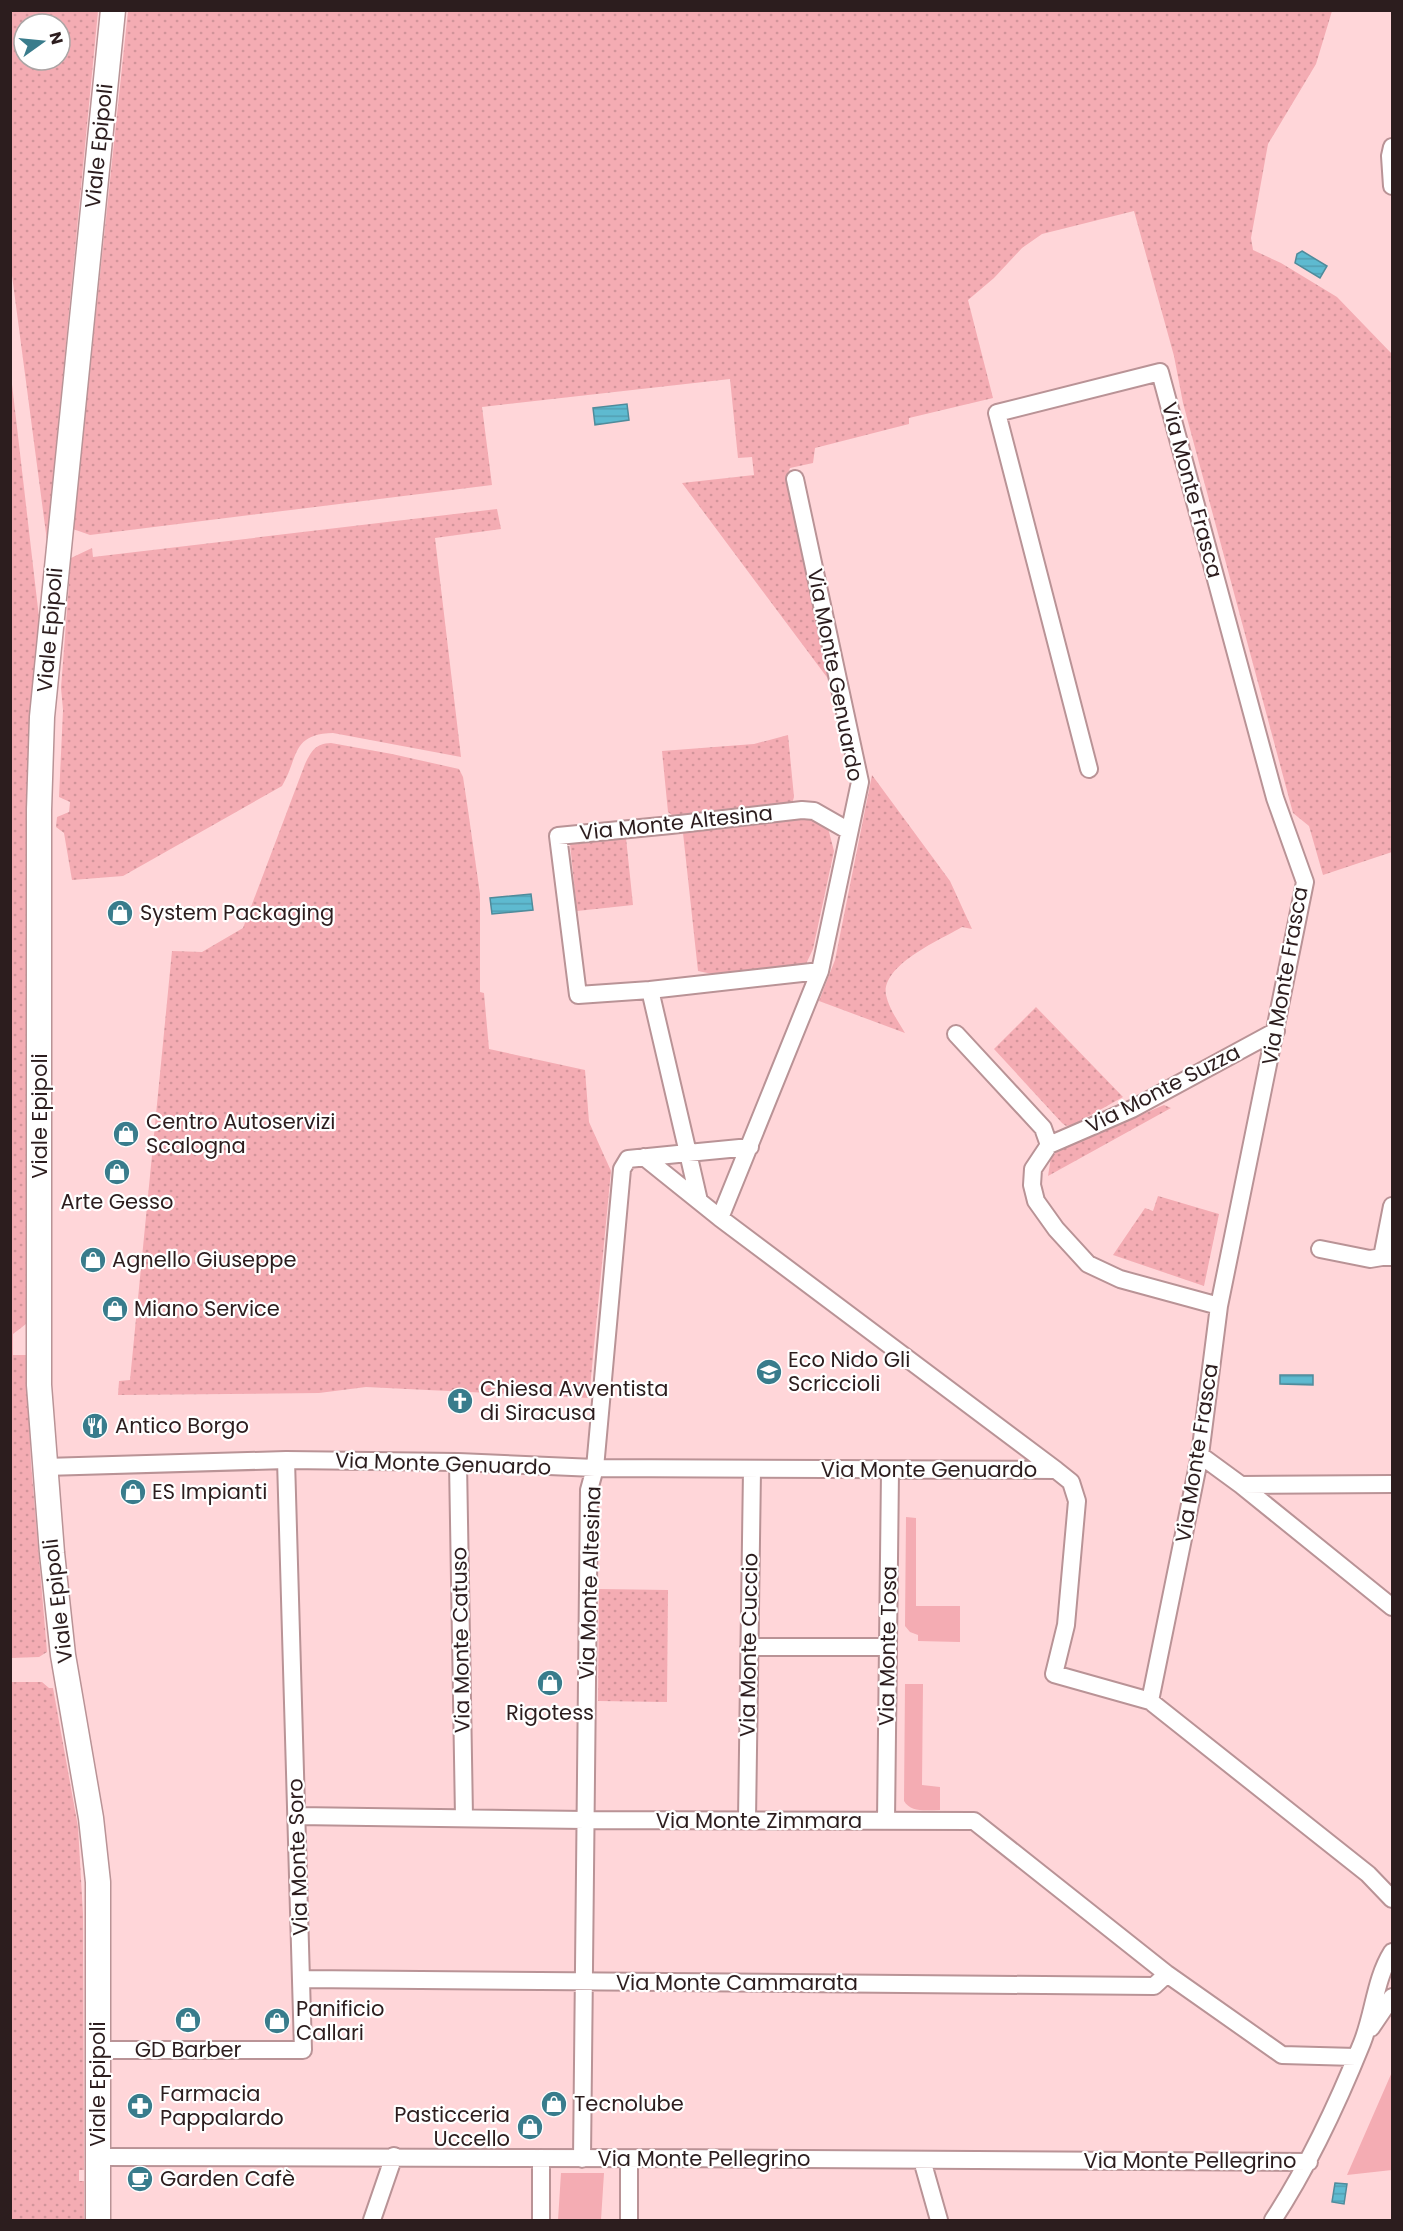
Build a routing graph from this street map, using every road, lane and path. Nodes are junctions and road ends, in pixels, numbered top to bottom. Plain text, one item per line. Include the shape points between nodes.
1 (113, 10) edge
2 (1392, 147) edge
3 (1392, 186) edge
4 (795, 479) dead end
5 (1089, 769) dead end
6 (849, 831) junction
7 (820, 971) junction
8 (650, 990) junction
9 (1276, 1030) junction
10 (956, 1034) dead end
11 (1049, 1145) junction
12 (750, 1147) junction
13 (688, 1153) junction
14 (644, 1157) junction
15 (699, 1201) junction
16 (1392, 1206) edge
17 (720, 1218) junction
18 (1320, 1250) dead end
19 (1387, 1257) edge
20 (1219, 1306) junction
21 (1200, 1455) junction
22 (286, 1460) junction
23 (458, 1462) junction
24 (45, 1467) junction
25 (595, 1468) junction
26 (752, 1470) junction
27 (1056, 1470) junction
28 (890, 1471) junction
29 (1392, 1484) edge
30 (1241, 1485) junction
31 (1392, 1607) edge
32 (749, 1647) junction
33 (888, 1647) junction
34 (1150, 1701) junction
35 (297, 1816) junction
36 (464, 1817) junction
37 (585, 1820) junction
38 (747, 1820) junction
39 (886, 1821) junction
40 (1368, 1874) junction
41 (1392, 1883) edge
42 (1392, 1899) edge
43 (1392, 1952) edge
44 (1167, 1974) junction
45 (302, 1979) junction
46 (585, 1981) junction
47 (1392, 1997) edge
48 (1364, 2038) junction
49 (99, 2050) junction
50 (1356, 2057) junction
51 (394, 2156) junction
52 (98, 2157) junction
53 (541, 2158) junction
54 (582, 2159) junction
55 (629, 2159) junction
56 (922, 2160) junction
57 (1309, 2162) junction
58 (1287, 2199) junction
59 (98, 2220) edge
60 (372, 2220) edge
61 (541, 2220) edge
62 (629, 2220) edge
63 (939, 2220) edge
64 (1273, 2220) edge
65 (1280, 2220) edge

1 - 24 main road, Viale Epipoli via 42,717 39,1385
2 - 3 street
4 - 6 street, Via Monte Genuardo via 860,782
5 - 9 street, Via Monte Frasca via 998,413 1160,372 1275,798 1305,882
6 - 7 street, Via Monte Genuardo
6 - 8 street, Via Monte Altesina via 814,811 802,810 558,836 578,995
7 - 8 street
7 - 12 street, Via Monte Genuardo
8 - 13 street
9 - 11 street, Via Monte Suzza via 1132,1109
9 - 20 street, Via Monte Frasca
10 - 11 street via 1043,1128
11 - 20 street via 1033,1169 1036,1201 1088,1264 1120,1279
12 - 13 street, Via Monte Altesina
12 - 17 street, Via Monte Genuardo
13 - 14 street, Via Monte Altesina
13 - 15 street
14 - 15 street
14 - 25 street, Via Monte Altesina via 628,1159 622,1168
15 - 17 street
16 - 19 street
17 - 27 street, Via Monte Genuardo
18 - 19 street via 1370,1259
20 - 21 street, Via Monte Frasca
21 - 30 street
21 - 34 street, Via Monte Frasca
22 - 23 street, Via Monte Genuardo
22 - 24 street, Via Monte Genuardo
22 - 35 street, Via Monte Soro
23 - 25 street, Via Monte Genuardo
23 - 36 street, Via Monte Catuso
24 - 49 main road, Viale Epipoli via 63,1655 98,1882
25 - 26 street, Via Monte Genuardo
25 - 37 street, Via Monte Altesina via 589,1490
26 - 28 street, Via Monte Genuardo
26 - 32 street, Via Monte Cuccio
27 - 28 street, Via Monte Genuardo
27 - 34 street via 1071,1482 1077,1501 1066,1625 1054,1674
28 - 33 street, Via Monte Tosa
29 - 30 street
30 - 31 street
32 - 33 street
32 - 38 street, Via Monte Cuccio
33 - 39 street, Via Monte Tosa
34 - 40 street
35 - 36 street, Via Monte Zimmara
35 - 45 street, Via Monte Soro
36 - 37 street, Via Monte Zimmara
37 - 38 street, Via Monte Zimmara
37 - 46 street, Via Monte Altesina
38 - 39 street, Via Monte Zimmara
39 - 44 street, Via Monte Zimmara via 974,1821
40 - 41 street
40 - 42 street
43 - 48 street
44 - 46 street, Via Monte Cammarata via 1154,1986
44 - 50 street, Via Monte Zimmara via 1282,2055
45 - 46 street, Via Monte Cammarata
45 - 49 street, Via Monte Soro via 303,2050
46 - 54 street, Via Monte Altesina
47 - 48 street
48 - 50 street
49 - 52 main road, Viale Epipoli
50 - 57 street
51 - 52 street, Via Monte Pellegrino
51 - 53 street, Via Monte Pellegrino
51 - 60 street
52 - 59 main road, Viale Epipoli
53 - 54 street, Via Monte Pellegrino
53 - 61 street
54 - 55 street, Via Monte Pellegrino
55 - 56 street, Via Monte Pellegrino
55 - 62 street
56 - 57 street, Via Monte Pellegrino
56 - 63 street
57 - 58 street
58 - 64 street
58 - 65 street

